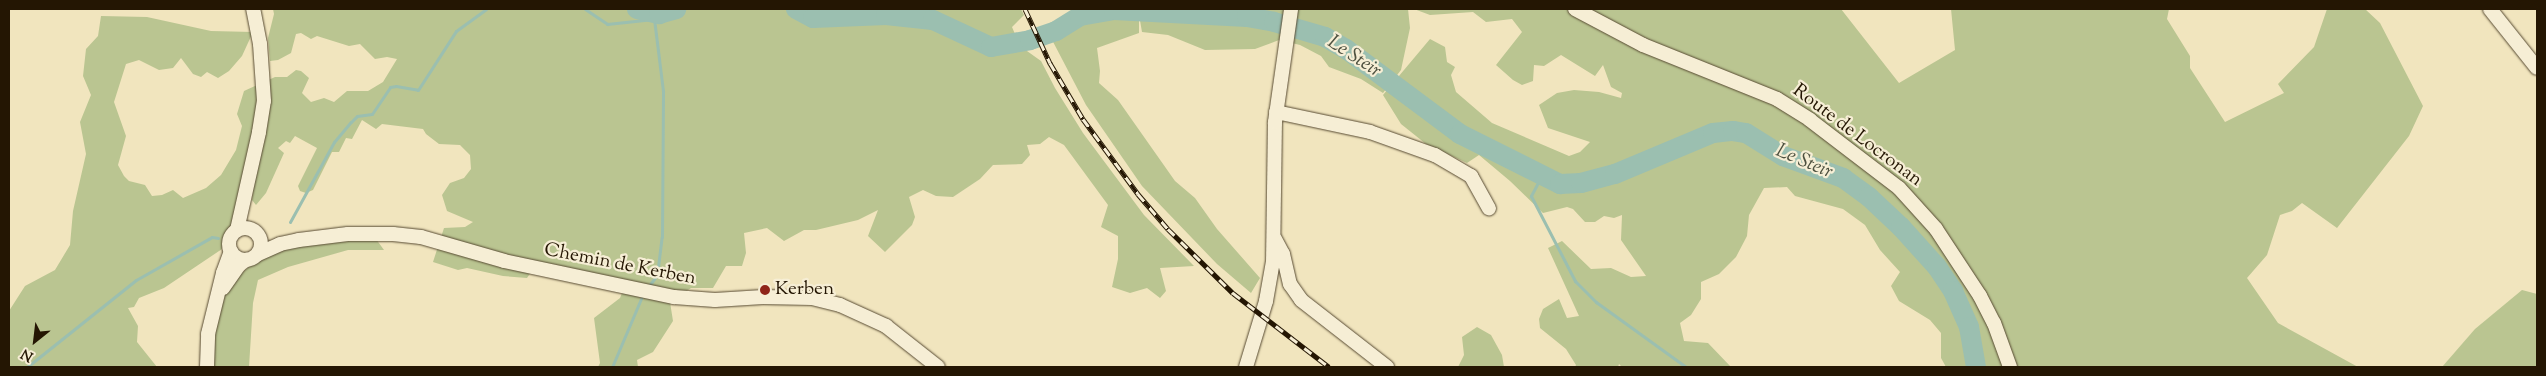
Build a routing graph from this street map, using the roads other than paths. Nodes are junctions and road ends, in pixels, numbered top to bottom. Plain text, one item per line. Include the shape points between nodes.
1 (253, 9) edge
2 (1291, 9) edge
3 (1575, 9) edge
4 (2490, 9) edge
5 (2537, 68) edge
6 (1276, 112) junction
7 (1489, 208) dead end
8 (249, 233) junction
9 (1275, 238) junction
10 (280, 244) junction
11 (230, 251) junction
12 (252, 257) junction
13 (219, 295) junction
14 (207, 367) edge
15 (938, 367) edge
16 (1246, 367) edge
17 (1388, 367) edge
18 (2010, 367) edge

1 - 8 street via 260,44 264,101 242,208
2 - 6 street
3 - 18 street, Route de Locronan via 1643,45 1777,99 1810,120 1898,188 1936,229 1980,296
4 - 5 street
6 - 7 street via 1370,132 1435,155 1470,176
6 - 9 street
8 - 10 street, Chemin de Kerben
8 - 11 street via 230,239
8 - 12 street
9 - 16 street via 1266,301
9 - 17 street via 1283,254 1290,284 1301,300
10 - 12 street, Chemin de Kerben
10 - 15 street, Chemin de Kerben via 348,234 393,234 421,237 504,261 674,297 715,300 812,298 840,305 886,326
11 - 12 street via 238,258
11 - 13 street
12 - 13 street via 234,271
13 - 14 street via 206,344

